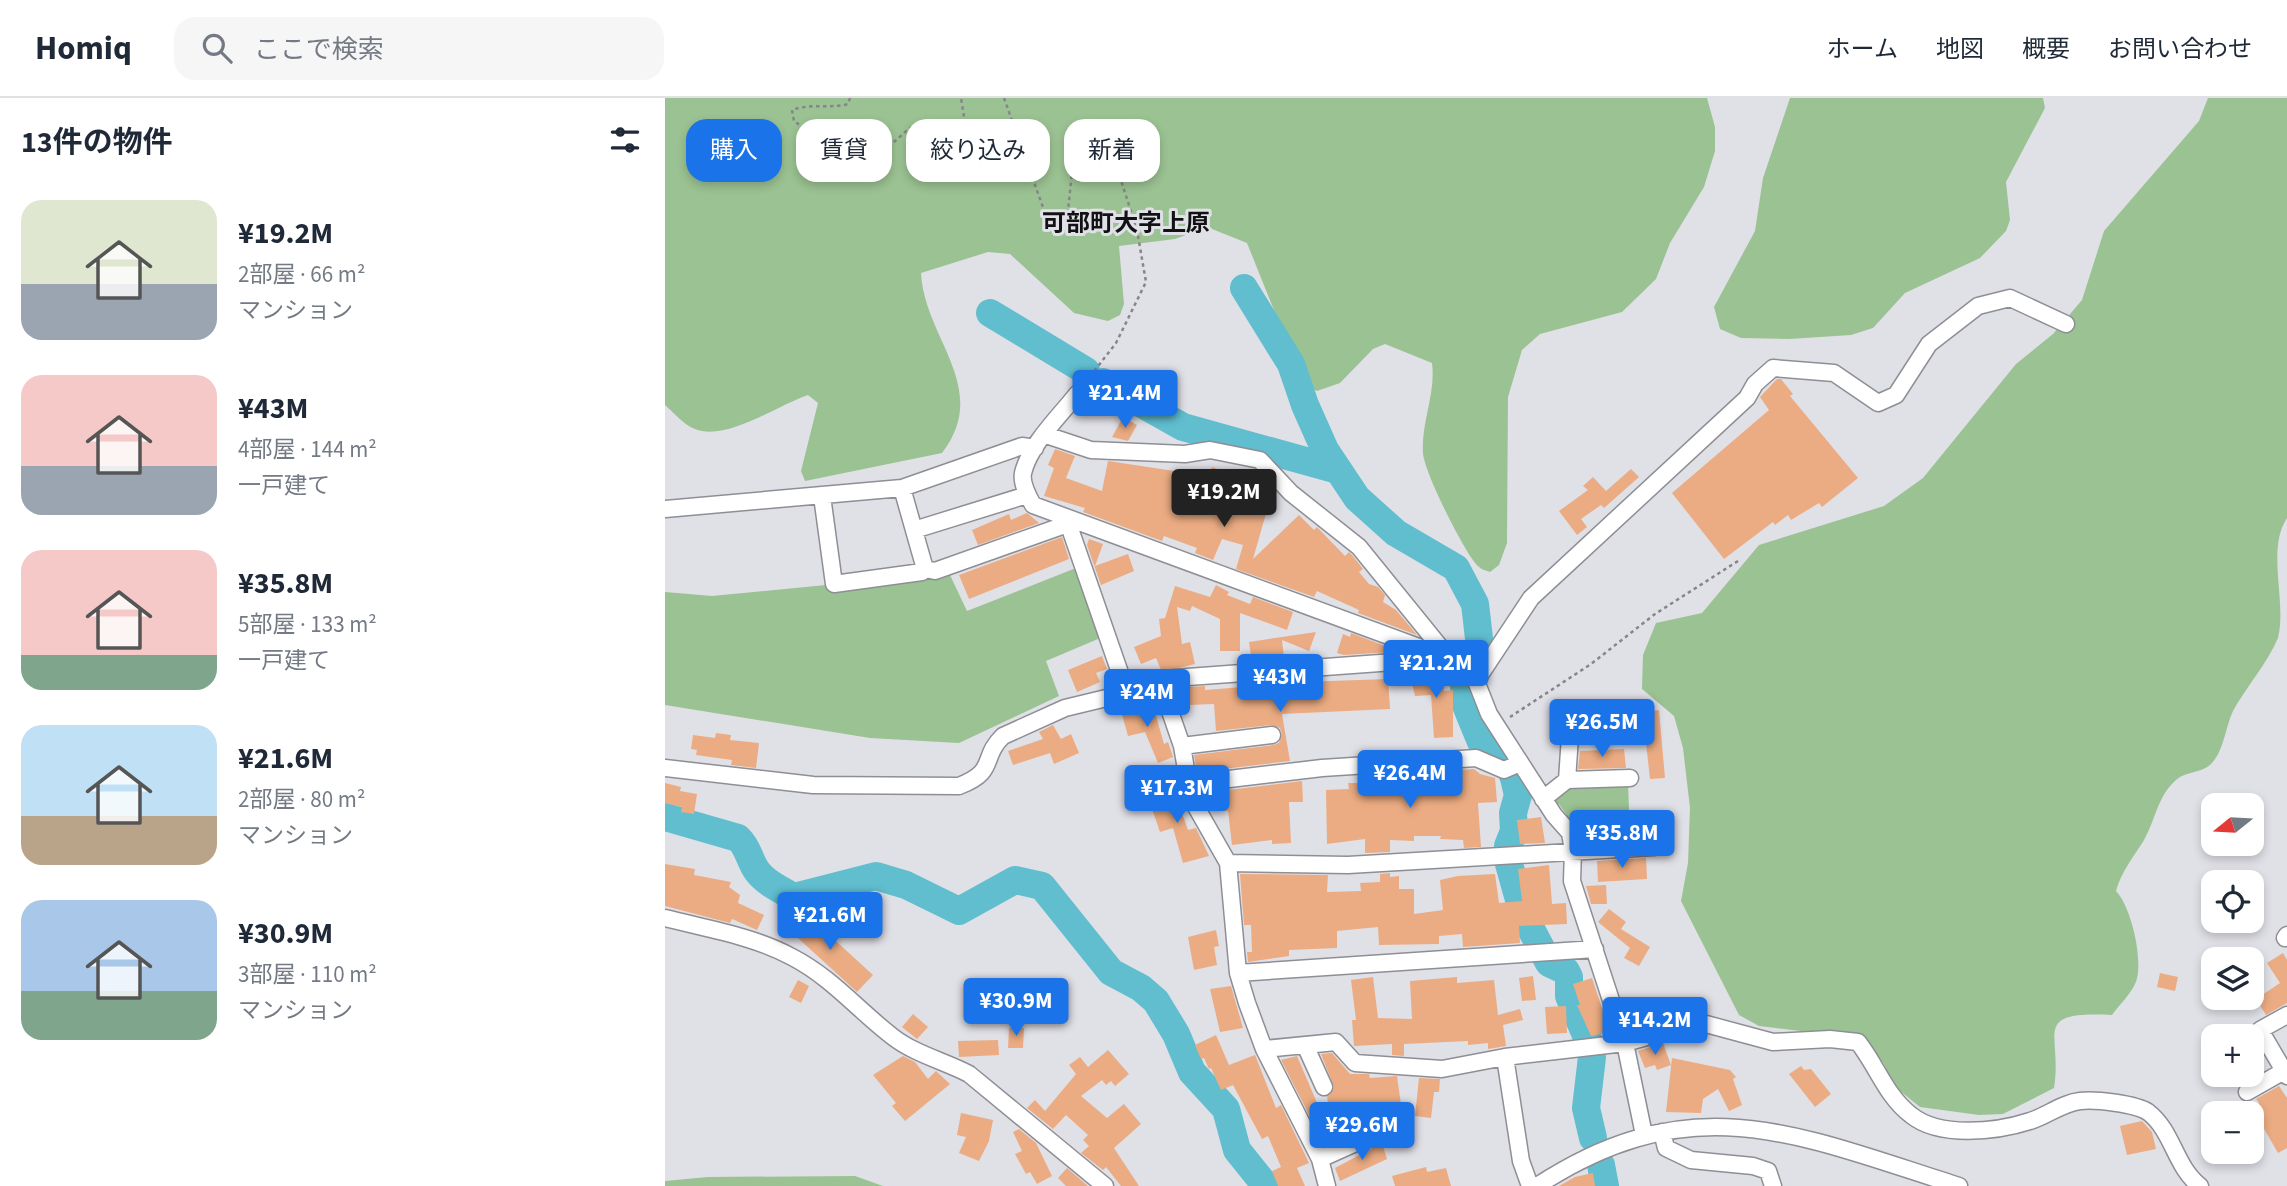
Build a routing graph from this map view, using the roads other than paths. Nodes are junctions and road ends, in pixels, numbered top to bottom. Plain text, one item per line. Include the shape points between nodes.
1 (2066, 324) dead end
2 (1077, 394) road end
3 (1041, 441) junction
4 (902, 488) junction
5 (1027, 495) junction
6 (822, 496) junction
7 (665, 509) edge
8 (1067, 520) junction
9 (914, 530) junction
10 (925, 569) junction
11 (1449, 658) junction
12 (1471, 676) junction
13 (1158, 685) junction
14 (1127, 693) junction
15 (1635, 713) dead end
16 (1272, 735) dead end
17 (1182, 746) junction
18 (1514, 766) junction
19 (665, 768) edge
20 (1630, 778) dead end
21 (1567, 780) junction
22 (1187, 784) junction
23 (1543, 799) junction
24 (1654, 847) dead end
25 (1573, 850) junction
26 (1229, 863) junction
27 (665, 918) edge
28 (1595, 949) junction
29 (1238, 973) junction
30 (2287, 1015) edge
31 (1625, 1044) junction
32 (1305, 1045) junction
33 (1264, 1049) junction
34 (1505, 1057) junction
35 (2285, 1073) edge
36 (1324, 1087) dead end
37 (2247, 1092) dead end
38 (1662, 1132) junction
39 (1378, 1133) dead end
40 (1644, 1135) junction
41 (1320, 1159) junction
42 (1105, 1186) edge
43 (1327, 1186) edge
44 (1530, 1186) edge
45 (1537, 1186) edge
46 (1773, 1186) edge
47 (1959, 1186) edge
48 (2200, 1186) edge

1 - 12 street via 2010,298 1977,306 1929,344 1896,395 1878,404 1834,373 1773,368 1747,398 1531,598
2 - 3 street
3 - 4 street
3 - 5 street via 1022,475
3 - 11 street via 1091,450 1185,454 1210,450 1261,460 1291,493 1359,547
4 - 6 street
4 - 9 street
5 - 8 street via 1033,505
5 - 9 street
6 - 7 street
6 - 10 street via 834,584
8 - 10 street via 1062,526 935,572
8 - 11 street
8 - 14 street
9 - 10 street
11 - 12 street
11 - 13 street via 1174,678
12 - 18 street
13 - 14 street
13 - 17 street
14 - 19 street via 1065,708 1003,736 995,743 986,770 976,780 959,786 813,785
15 - 21 street via 1576,717 1571,722
16 - 17 street
17 - 22 street
18 - 22 street via 1476,758 1322,768
18 - 23 street
20 - 21 street
21 - 23 street
22 - 26 street
23 - 25 street via 1570,833
24 - 25 street
25 - 26 street via 1348,865
25 - 28 street via 1572,881
26 - 29 street
27 - 42 street via 753,940 793,957 834,985 894,1038 969,1074
28 - 29 street
28 - 31 street
29 - 33 street
30 - 35 street via 2260,1030
31 - 34 street
31 - 40 street
31 - 48 street via 1706,1024 1773,1042 1858,1042 1887,1090 1910,1115 1930,1127 1955,1132 2029,1121 2079,1101 2117,1103 2147,1112 2166,1134 2177,1160
32 - 33 street
32 - 34 street via 1336,1042 1355,1063 1442,1069
32 - 36 street
33 - 41 street
34 - 44 street via 1521,1161
35 - 37 street
38 - 40 street
38 - 46 street via 1666,1148 1691,1160 1768,1171
38 - 47 street via 1727,1126 1770,1131 1814,1140
39 - 41 street
40 - 45 street via 1569,1165
41 - 43 street

